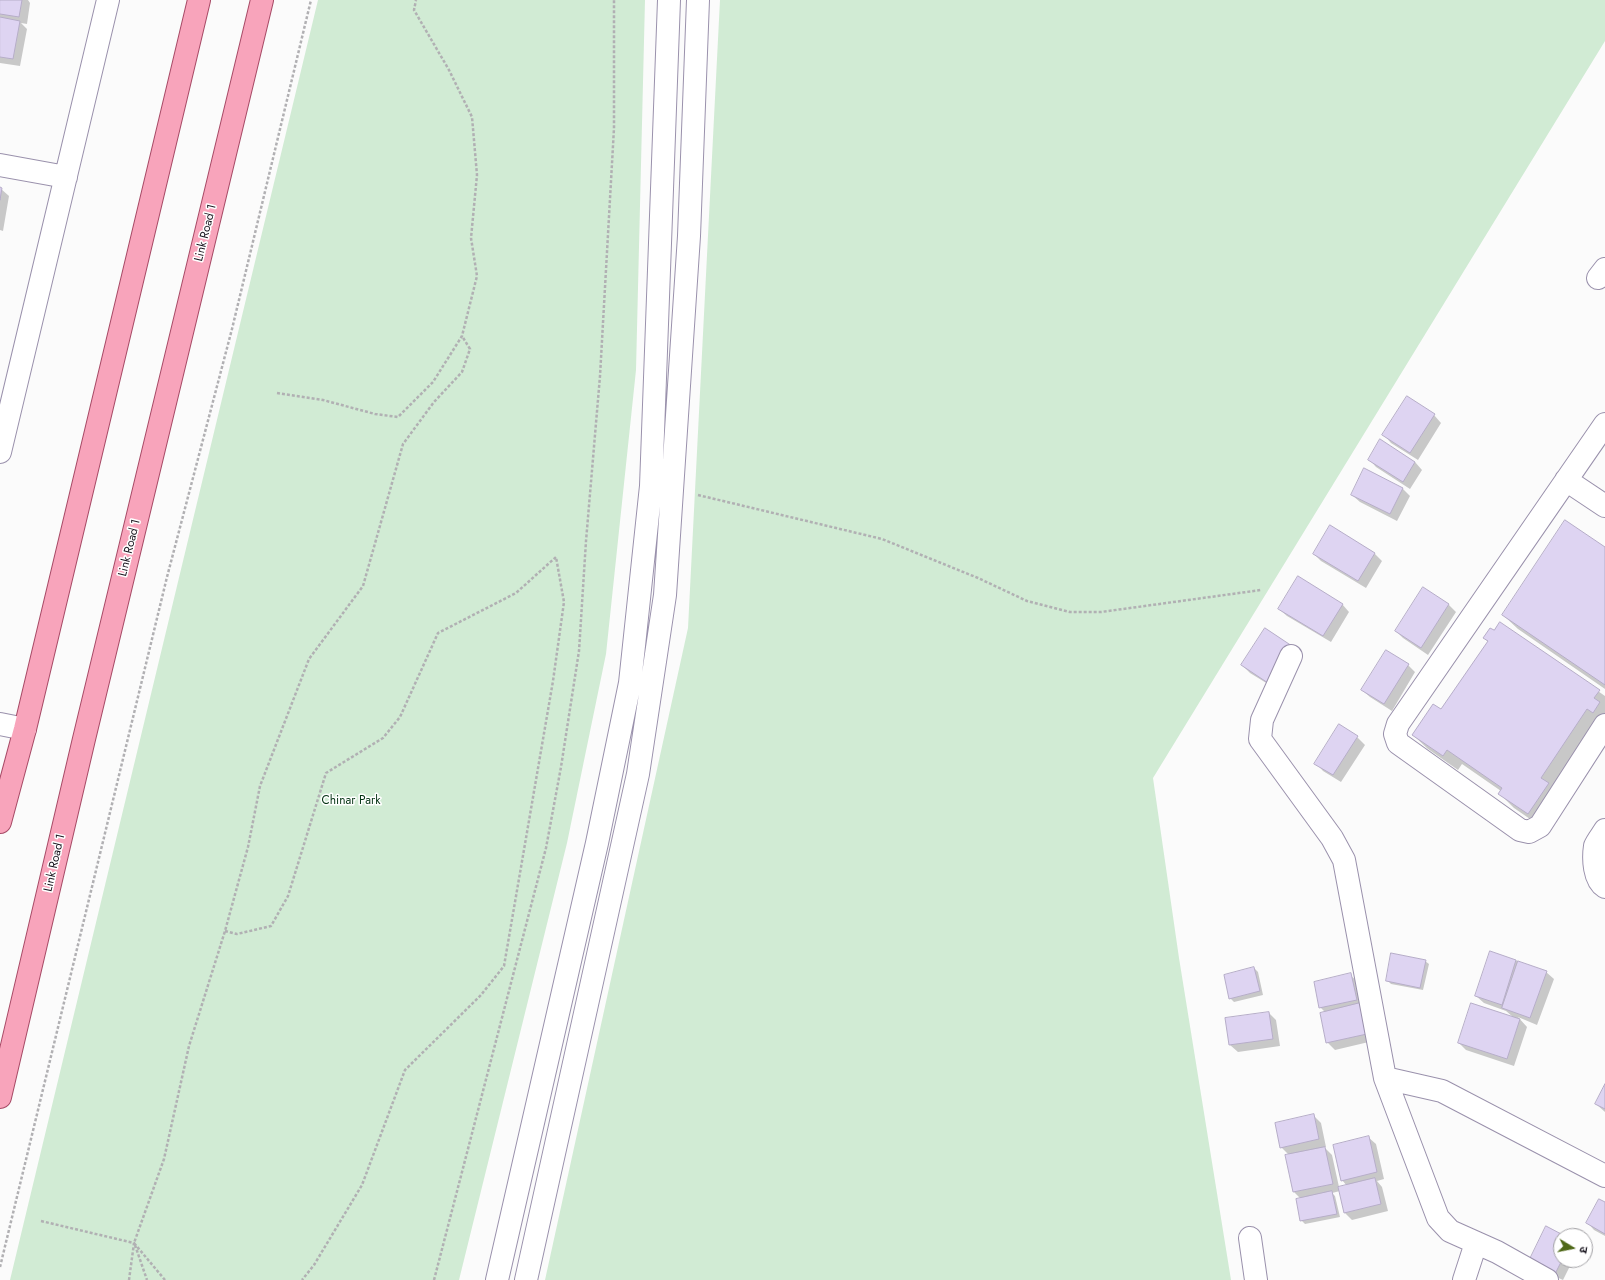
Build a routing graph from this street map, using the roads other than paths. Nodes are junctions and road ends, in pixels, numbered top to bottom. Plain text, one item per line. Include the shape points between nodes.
1 (108, 0) edge
2 (199, 0) edge
3 (262, 0) edge
4 (669, 0) edge
5 (698, 0) edge
6 (0, 165) edge
7 (66, 177) junction
8 (1605, 424) edge
9 (0, 452) edge
10 (1566, 480) junction
11 (1605, 506) edge
12 (1291, 656) dead end
13 (0, 724) edge
14 (1605, 725) edge
15 (25, 729) junction
16 (0, 822) edge
17 (1605, 830) edge
18 (1605, 887) edge
19 (1385, 1078) junction
20 (0, 1097) edge
21 (1605, 1176) edge
22 (1250, 1238) dead end
23 (1476, 1243) junction
24 (497, 1280) edge
25 (526, 1280) edge
26 (1256, 1280) edge
27 (1464, 1280) edge
28 (1547, 1280) edge

1 - 7 street
2 - 15 main road
3 - 20 main road, Link Road 1
4 - 24 street via 651,486 630,683 597,843
5 - 25 street via 689,236 666,595 638,774
6 - 7 street
7 - 9 street
8 - 10 street
10 - 11 street
10 - 14 street via 1398,724 1395,734 1398,743 1520,830 1529,832 1540,826
12 - 19 street via 1262,720 1260,739 1332,838 1344,860
13 - 15 street
15 - 16 main road
17 - 18 street via 1596,845 1594,864 1600,884
19 - 21 street via 1442,1091
19 - 23 street via 1438,1218 1450,1231
22 - 26 street
23 - 27 street
23 - 28 street

